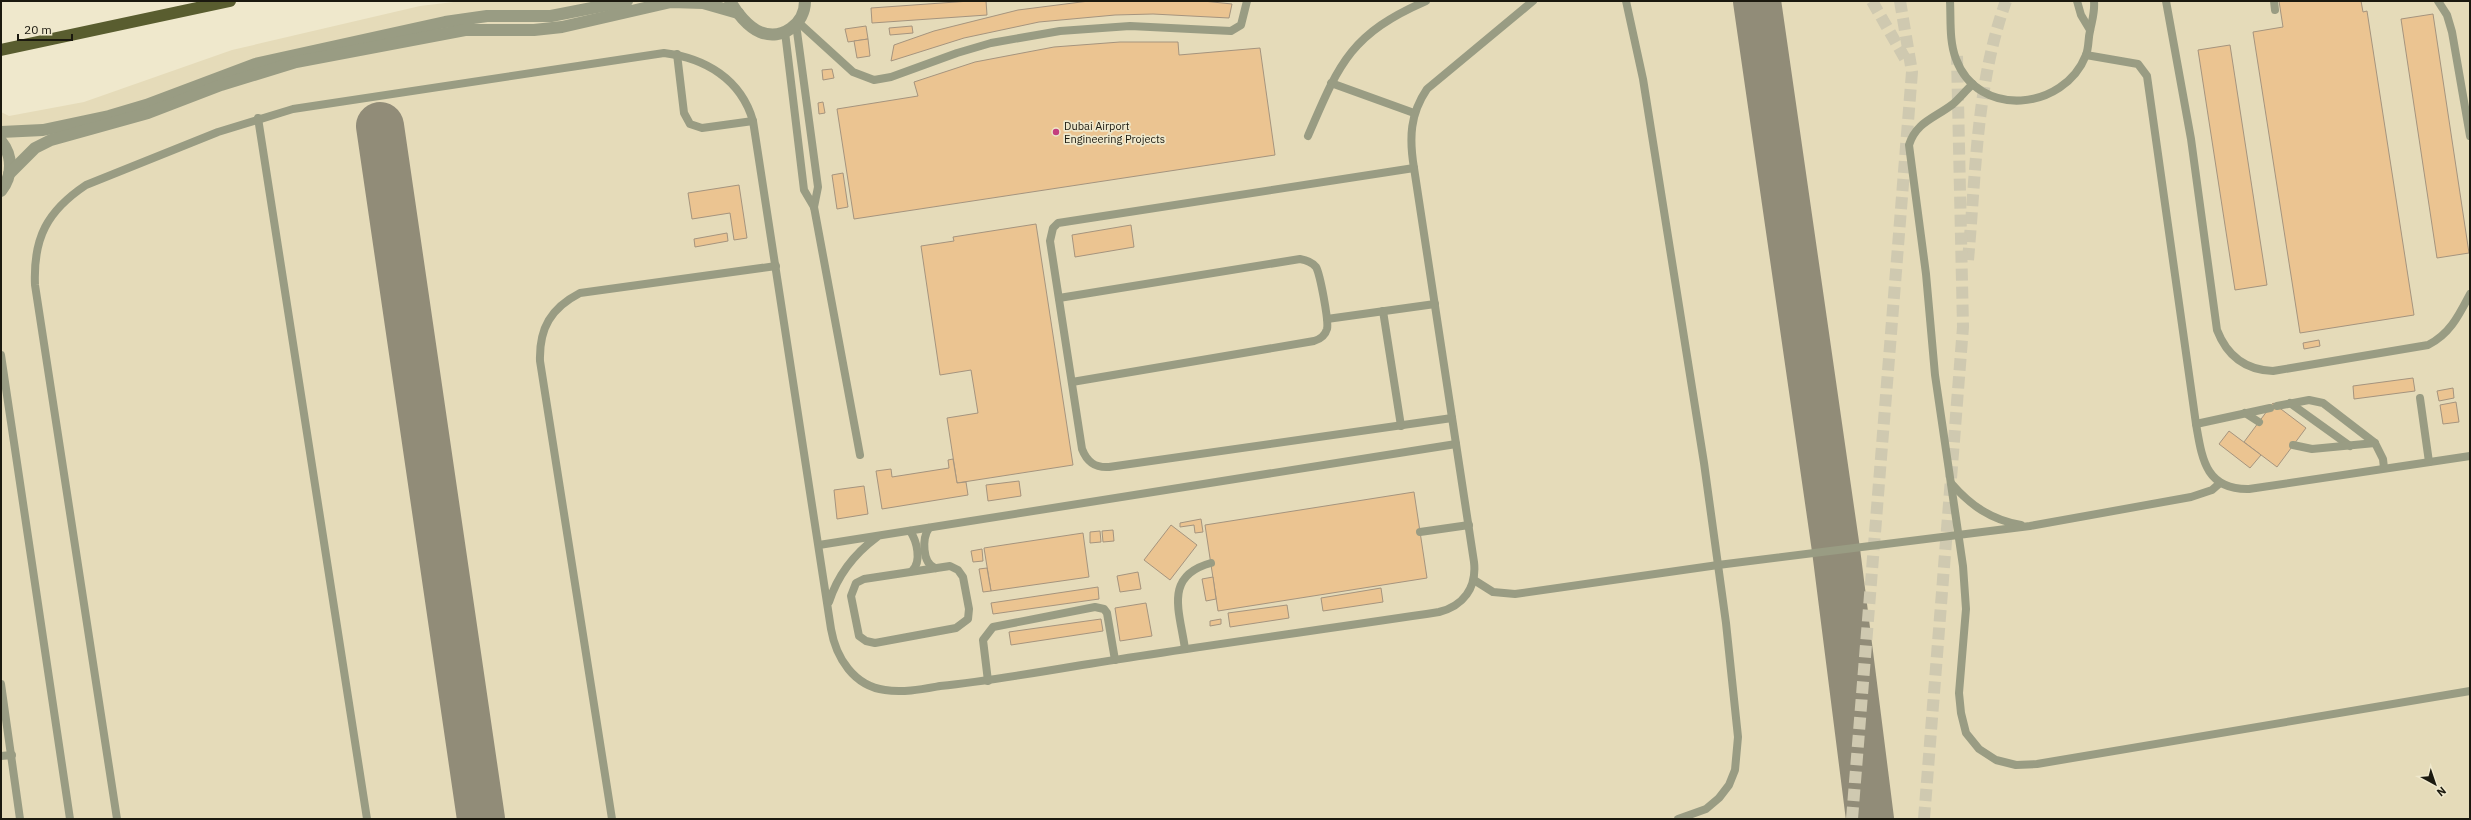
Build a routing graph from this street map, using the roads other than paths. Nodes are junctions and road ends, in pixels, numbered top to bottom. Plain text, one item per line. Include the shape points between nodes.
1 (230, 1) edge
2 (626, 1) edge
3 (730, 1) edge
4 (805, 1) edge
5 (1247, 1) edge
6 (1426, 1) edge
7 (1533, 1) edge
8 (1626, 1) edge
9 (1950, 1) edge
10 (2077, 1) edge
11 (2094, 1) edge
12 (2166, 1) edge
13 (2274, 1) edge
14 (2438, 1) edge
15 (2275, 10) dead end
16 (738, 13) junction
17 (797, 23) junction
18 (2090, 30) junction
19 (785, 32) junction
20 (1, 50) edge
21 (677, 54) junction
22 (2086, 55) junction
23 (1331, 83) junction
24 (1972, 84) junction
25 (1414, 113) junction
26 (258, 118) junction
27 (753, 121) junction
28 (1, 132) edge
29 (1308, 136) dead end
30 (2470, 136) edge
31 (1, 141) edge
32 (1414, 168) junction
33 (9, 174) junction
34 (1, 191) edge
35 (814, 207) junction
36 (776, 266) junction
37 (2470, 294) edge
38 (1059, 298) junction
39 (1435, 304) junction
40 (1383, 311) junction
41 (1327, 319) junction
42 (1, 355) edge
43 (1072, 382) junction
44 (2420, 398) dead end
45 (2290, 403) junction
46 (2245, 413) junction
47 (1452, 418) junction
48 (2259, 422) dead end
49 (2196, 424) junction
50 (1401, 426) junction
51 (2375, 443) junction
52 (1456, 444) junction
53 (2293, 445) dead end
54 (2350, 446) junction
55 (860, 455) dead end
56 (2470, 456) edge
57 (2429, 462) junction
58 (2384, 468) junction
59 (1951, 483) junction
60 (2220, 483) junction
61 (1469, 525) junction
62 (2030, 526) junction
63 (930, 528) junction
64 (910, 531) junction
65 (1420, 532) dead end
66 (878, 536) junction
67 (1960, 536) junction
68 (819, 545) junction
69 (1211, 563) dead end
70 (1718, 565) junction
71 (935, 568) junction
72 (912, 571) junction
73 (1474, 580) junction
74 (828, 604) junction
75 (1185, 650) junction
76 (1115, 660) junction
77 (988, 681) junction
78 (1, 684) edge
79 (2470, 691) edge
80 (12, 754) junction
81 (1, 756) edge
82 (20, 819) edge
83 (70, 819) edge
84 (117, 819) edge
85 (367, 819) edge
86 (612, 819) edge
87 (1678, 819) edge

1 - 20 main road
2 - 28 street via 551,16 487,16 445,22 255,64 146,105 109,116 43,130
3 - 16 street
4 - 17 street
5 - 17 lane via 1241,25 1232,32 1130,26 1060,31 984,45 883,79 866,78 853,72
6 - 23 lane via 1399,13 1372,31 1348,54
7 - 25 lane via 1437,79 1424,94
8 - 70 lane via 1643,79
9 - 24 lane via 1952,45 1956,58
10 - 18 lane via 2081,16
11 - 18 lane via 2095,13
12 - 37 lane via 2191,139 2217,330 2221,340 2235,358 2253,368 2273,371 2428,345 2453,325
13 - 15 lane
14 - 30 lane via 2447,15 2452,32
16 - 19 street via 759,31 767,34
16 - 33 street via 703,3 670,2 562,27 534,30 465,30 296,62 221,85 148,113 51,140 35,148
17 - 19 street
17 - 35 lane via 818,187
18 - 22 lane
19 - 35 lane via 802,180 804,190
21 - 26 lane via 649,55 392,93 293,109
21 - 27 lane via 704,63 726,78 743,98
21 - 27 lane via 684,113 690,124 702,128
22 - 24 lane via 2066,82 2052,93 2036,100 2001,100
22 - 49 lane via 2138,64 2147,76
23 - 25 lane
23 - 29 lane
24 - 59 lane via 1953,103 1919,126 1912,134 1909,145 1926,274 1935,375
25 - 32 lane via 1410,140
26 - 84 lane via 86,185 69,196 55,211 37,246 34,265 35,285
26 - 85 lane
27 - 36 lane
31 - 33 street via 9,154
32 - 38 lane via 1058,223 1050,235 1050,241
32 - 39 lane
33 - 34 street
35 - 55 lane
36 - 68 lane
36 - 86 lane via 580,293 565,301 553,312 544,327 540,361
38 - 41 lane via 1300,259 1310,262 1318,271
38 - 43 lane
39 - 40 lane
39 - 47 lane
40 - 41 lane
40 - 50 lane
41 - 43 lane via 1324,335 1314,341
42 - 83 lane
43 - 50 lane via 1082,449 1089,461 1102,467
44 - 57 lane
45 - 46 lane
45 - 51 lane via 2309,400 2324,403
45 - 54 lane
46 - 48 lane
46 - 49 lane
47 - 50 lane
47 - 52 lane
49 - 60 lane via 2204,463
51 - 54 lane
51 - 58 lane
52 - 61 lane
52 - 63 lane
53 - 54 lane via 2307,449
56 - 57 lane
57 - 58 lane
58 - 60 lane via 2249,489 2234,488
59 - 62 lane via 1972,505 1994,518
59 - 67 lane
60 - 62 lane via 2212,490 2191,497
61 - 65 lane
61 - 73 lane via 1475,566
62 - 67 lane
63 - 64 lane
63 - 71 lane via 925,539 926,556
64 - 66 lane
64 - 72 lane via 916,540 917,557
66 - 68 lane
66 - 74 lane via 846,565
67 - 70 lane
67 - 79 lane via 1966,609 1959,693 1961,713 1966,733 1979,749 1996,760 2016,765 2037,764
68 - 74 lane
69 - 75 lane via 1189,571 1180,583 1178,598
70 - 73 lane via 1515,594 1493,592
70 - 87 lane via 1738,737 1736,770 1729,785 1706,809
71 - 72 lane
71 - 72 lane via 950,566 961,573 969,609 968,619 964,624 956,628 875,643 862,639 856,628 851,596 856,583 864,579
73 - 75 lane via 1458,604 1439,612
74 - 77 lane via 837,652 850,671 875,688 896,691
75 - 76 lane
76 - 77 lane
76 - 77 lane via 1107,613 1104,609 1095,607 993,627 984,640
78 - 80 lane
80 - 81 lane
80 - 82 lane

